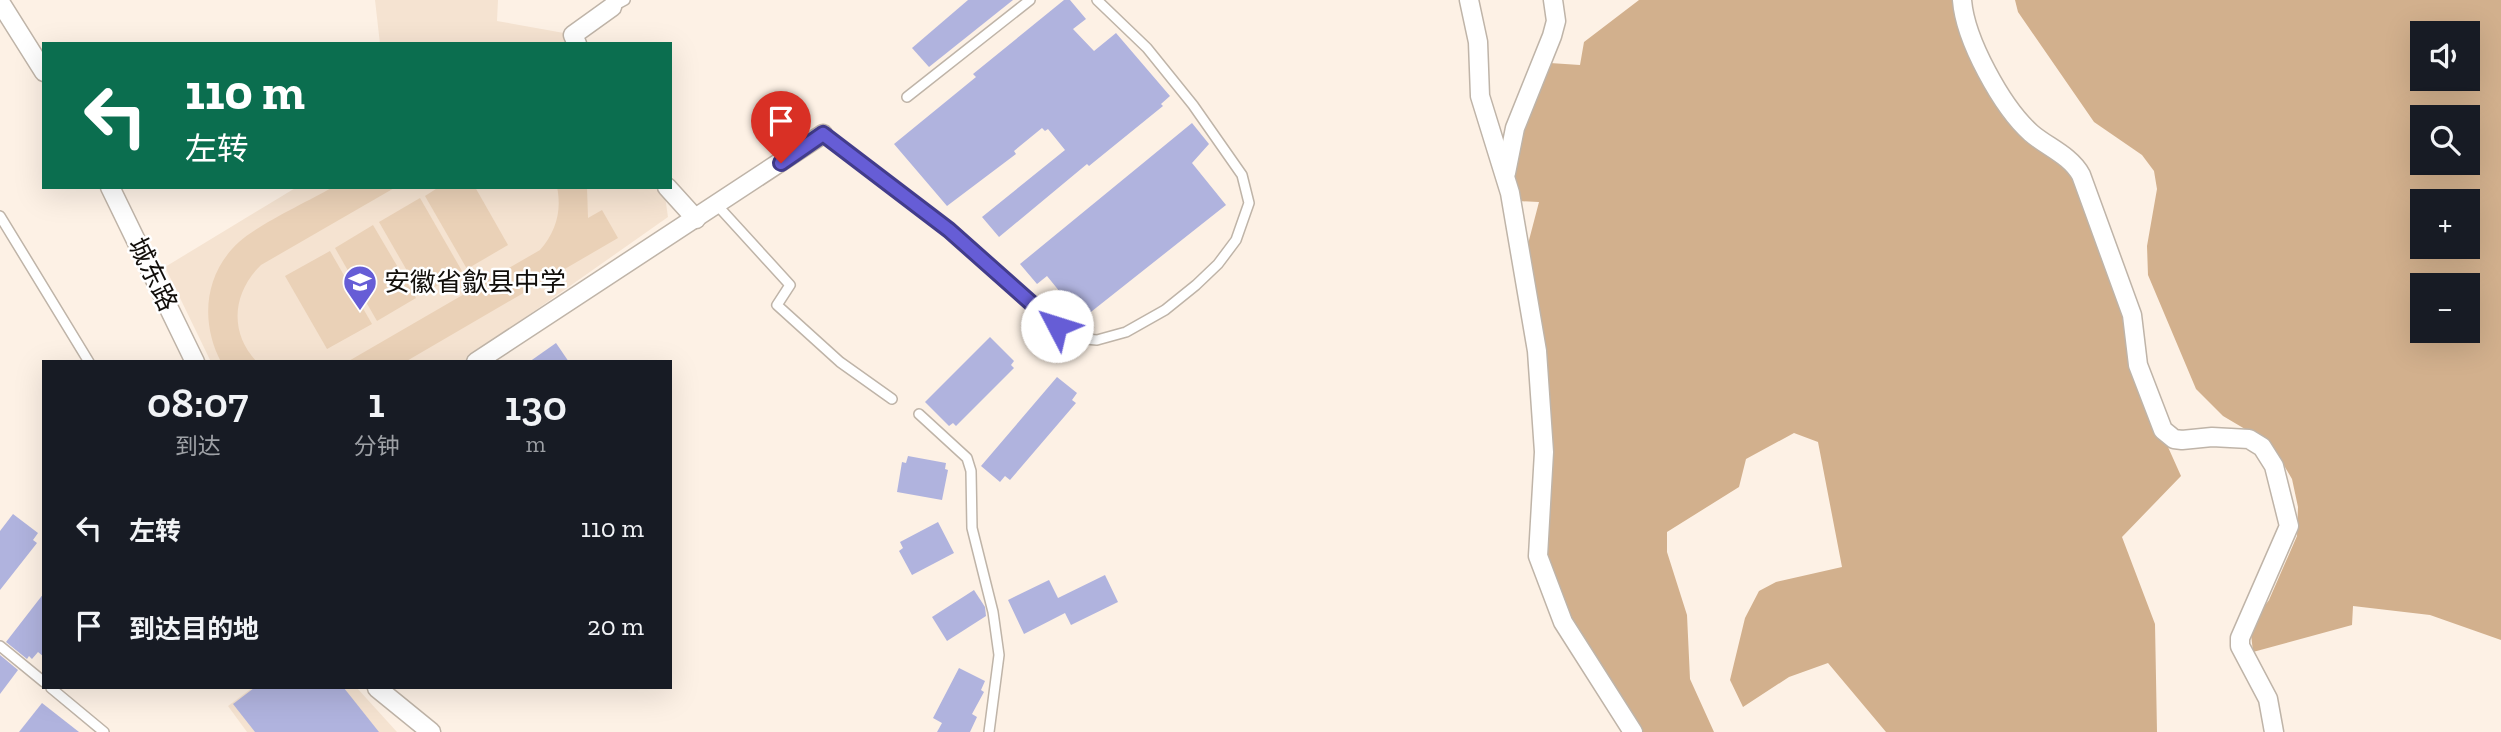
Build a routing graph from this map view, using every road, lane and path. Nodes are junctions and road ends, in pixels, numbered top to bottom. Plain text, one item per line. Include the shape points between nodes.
1 (1030, 0) edge
2 (1097, 0) edge
3 (1469, 0) edge
4 (1553, 0) edge
5 (1962, 0) edge
6 (0, 2) edge
7 (619, 4) edge
8 (575, 42) edge
9 (42, 69) edge
10 (907, 97) dead end
11 (823, 134) joint
12 (1506, 177) junction
13 (111, 189) edge
14 (669, 189) edge
15 (717, 205) junction
16 (0, 216) edge
17 (696, 219) junction
18 (88, 360) edge
19 (194, 360) edge
20 (479, 360) edge
21 (892, 399) dead end
22 (919, 414) dead end
23 (0, 646) edge
24 (42, 680) edge
25 (52, 689) edge
26 (378, 689) edge
27 (93, 723) junction
28 (87, 732) edge
29 (104, 732) edge
30 (431, 732) edge
31 (989, 732) edge
32 (1633, 732) edge
33 (2274, 732) edge

1 - 10 lane
2 - 11 lane via 1147,48 1193,104 1242,175 1249,203 1236,240 1218,264 1165,310 1126,332 1097,340 1073,338 949,230
3 - 12 street via 1478,42 1480,96
4 - 12 street via 1556,21 1515,128
5 - 33 street via 1968,32 2009,111 2034,136 2071,161 2081,175 2132,315 2138,365 2163,430 2182,440 2249,439 2262,447 2274,466 2289,526 2240,638 2268,699
6 - 9 street
7 - 8 street via 573,35
11 - 15 street
12 - 32 street via 1542,402 1538,556 1563,622
13 - 19 street, 城东路
14 - 17 street
15 - 17 street
15 - 21 lane via 790,285 777,305 840,362
16 - 18 lane
17 - 20 street
22 - 31 lane via 967,458 971,471 972,528 999,656
23 - 24 lane
25 - 27 lane
26 - 30 street
27 - 28 lane
27 - 29 lane

